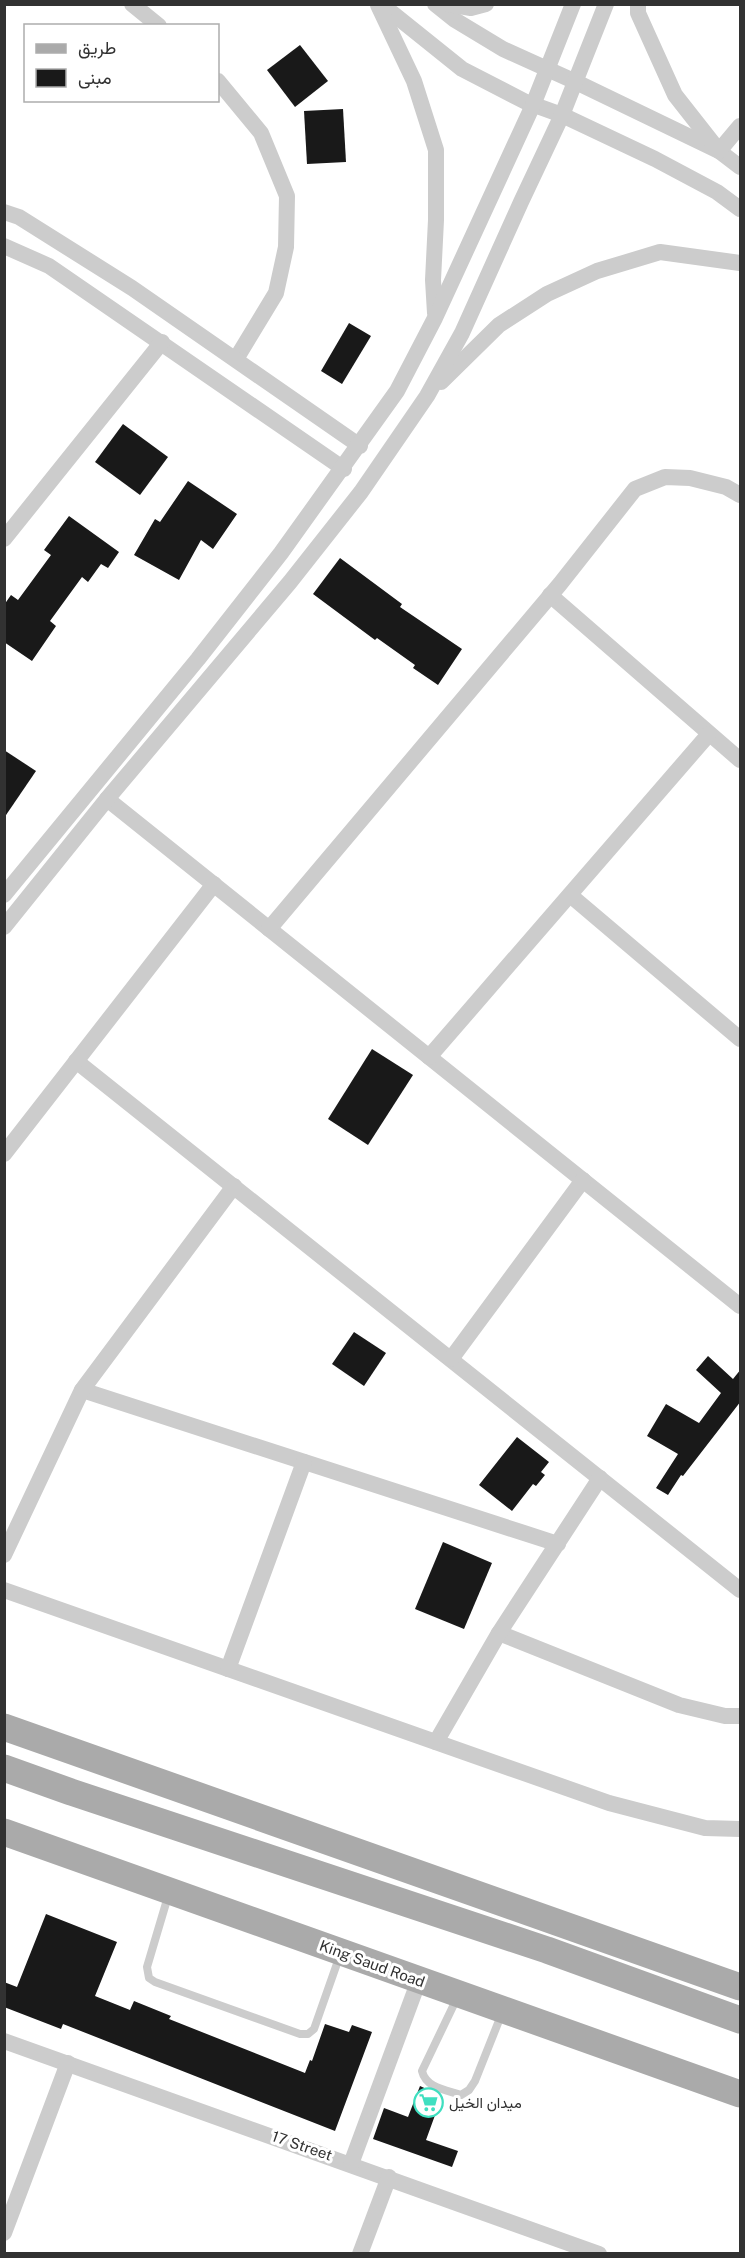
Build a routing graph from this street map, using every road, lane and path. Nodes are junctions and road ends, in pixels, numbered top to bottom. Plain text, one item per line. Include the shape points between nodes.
1 (132, 4) edge
2 (379, 4) edge
3 (435, 4) edge
4 (448, 4) edge
5 (486, 4) edge
6 (573, 4) edge
7 (606, 4) edge
8 (638, 4) edge
9 (157, 24) edge
10 (546, 70) junction
11 (219, 82) edge
12 (576, 82) junction
13 (533, 105) junction
14 (562, 115) junction
15 (741, 126) edge
16 (719, 151) junction
17 (741, 167) edge
18 (741, 208) edge
19 (4, 212) edge
20 (4, 246) edge
21 (741, 263) edge
22 (435, 318) junction
23 (162, 342) junction
24 (236, 359) junction
25 (427, 396) junction
26 (360, 446) junction
27 (344, 469) junction
28 (741, 495) edge
29 (4, 539) edge
30 (550, 595) junction
31 (709, 734) junction
32 (741, 760) edge
33 (107, 799) junction
34 (214, 884) junction
35 (4, 895) edge
36 (570, 895) junction
37 (4, 927) edge
38 (270, 929) junction
39 (741, 1039) edge
40 (429, 1057) junction
41 (76, 1061) junction
42 (4, 1154) edge
43 (583, 1180) junction
44 (234, 1186) junction
45 (741, 1306) edge
46 (451, 1359) junction
47 (82, 1390) junction
48 (303, 1462) junction
49 (600, 1479) junction
50 (558, 1544) junction
51 (4, 1555) edge
52 (4, 1590) edge
53 (741, 1590) edge
54 (499, 1634) junction
55 (228, 1669) junction
56 (741, 1716) edge
57 (4, 1727) edge
58 (436, 1742) junction
59 (4, 1768) edge
60 (741, 1828) edge
61 (4, 1832) edge
62 (169, 1893) junction
63 (341, 1952) junction
64 (741, 1975) edge
65 (709, 1976) junction
66 (420, 1980) junction
67 (741, 1987) edge
68 (459, 1995) junction
69 (504, 2010) junction
70 (741, 2020) edge
71 (4, 2041) edge
72 (68, 2063) junction
73 (741, 2094) edge
74 (351, 2164) junction
75 (389, 2177) junction
76 (4, 2233) edge
77 (360, 2253) edge
78 (599, 2253) edge

1 - 9 street
2 - 13 street via 462,69
2 - 22 street via 414,81 436,150
3 - 10 street via 503,49
4 - 5 street via 471,8
6 - 10 street
7 - 12 street
8 - 16 street via 638,13 675,95
10 - 12 street
10 - 13 street
11 - 24 street via 261,134 287,196 286,247 276,293
12 - 14 street
12 - 16 street
13 - 14 street
13 - 22 street
14 - 18 street via 665,164
14 - 25 street via 462,333
15 - 16 street
16 - 17 street
19 - 24 street via 19,217 103,269
20 - 23 street via 49,266
21 - 25 street via 660,252 597,271 547,294 499,325
22 - 26 street via 397,391
23 - 27 street
23 - 29 street
24 - 26 street
25 - 33 street via 361,492 304,564
26 - 27 street
27 - 35 street via 205,650
28 - 30 street via 690,478 665,477 635,489
30 - 31 street
30 - 38 street
31 - 32 street
31 - 36 street
33 - 34 street
33 - 37 street
34 - 38 street
34 - 41 street
36 - 39 street
36 - 40 street
38 - 40 street
40 - 43 street
41 - 42 street
41 - 44 street
43 - 45 street
43 - 46 street
44 - 46 street
44 - 47 street
46 - 49 street
47 - 48 street
47 - 51 street
48 - 50 street
48 - 55 street
49 - 50 street
49 - 53 street
50 - 54 street
52 - 55 street
54 - 56 street via 679,1705
54 - 58 street
55 - 58 street
57 - 65 main road
58 - 60 street via 609,1803 705,1828
59 - 70 main road via 547,1950
61 - 62 main road, King Saud Road
62 - 63 main road, King Saud Road
62 - 63 lane via 147,1967 149,1978 300,2034 314,2029
63 - 66 main road, King Saud Road
64 - 65 street
65 - 67 main road
66 - 68 main road, King Saud Road
66 - 74 street
68 - 69 main road, King Saud Road
68 - 69 lane via 422,2071 429,2084 461,2095 475,2081
69 - 73 main road, King Saud Road
71 - 72 street, 17 Street
72 - 74 street, 17 Street
72 - 76 street
74 - 75 street, 17 Street
75 - 77 street
75 - 78 street, 17 Street

